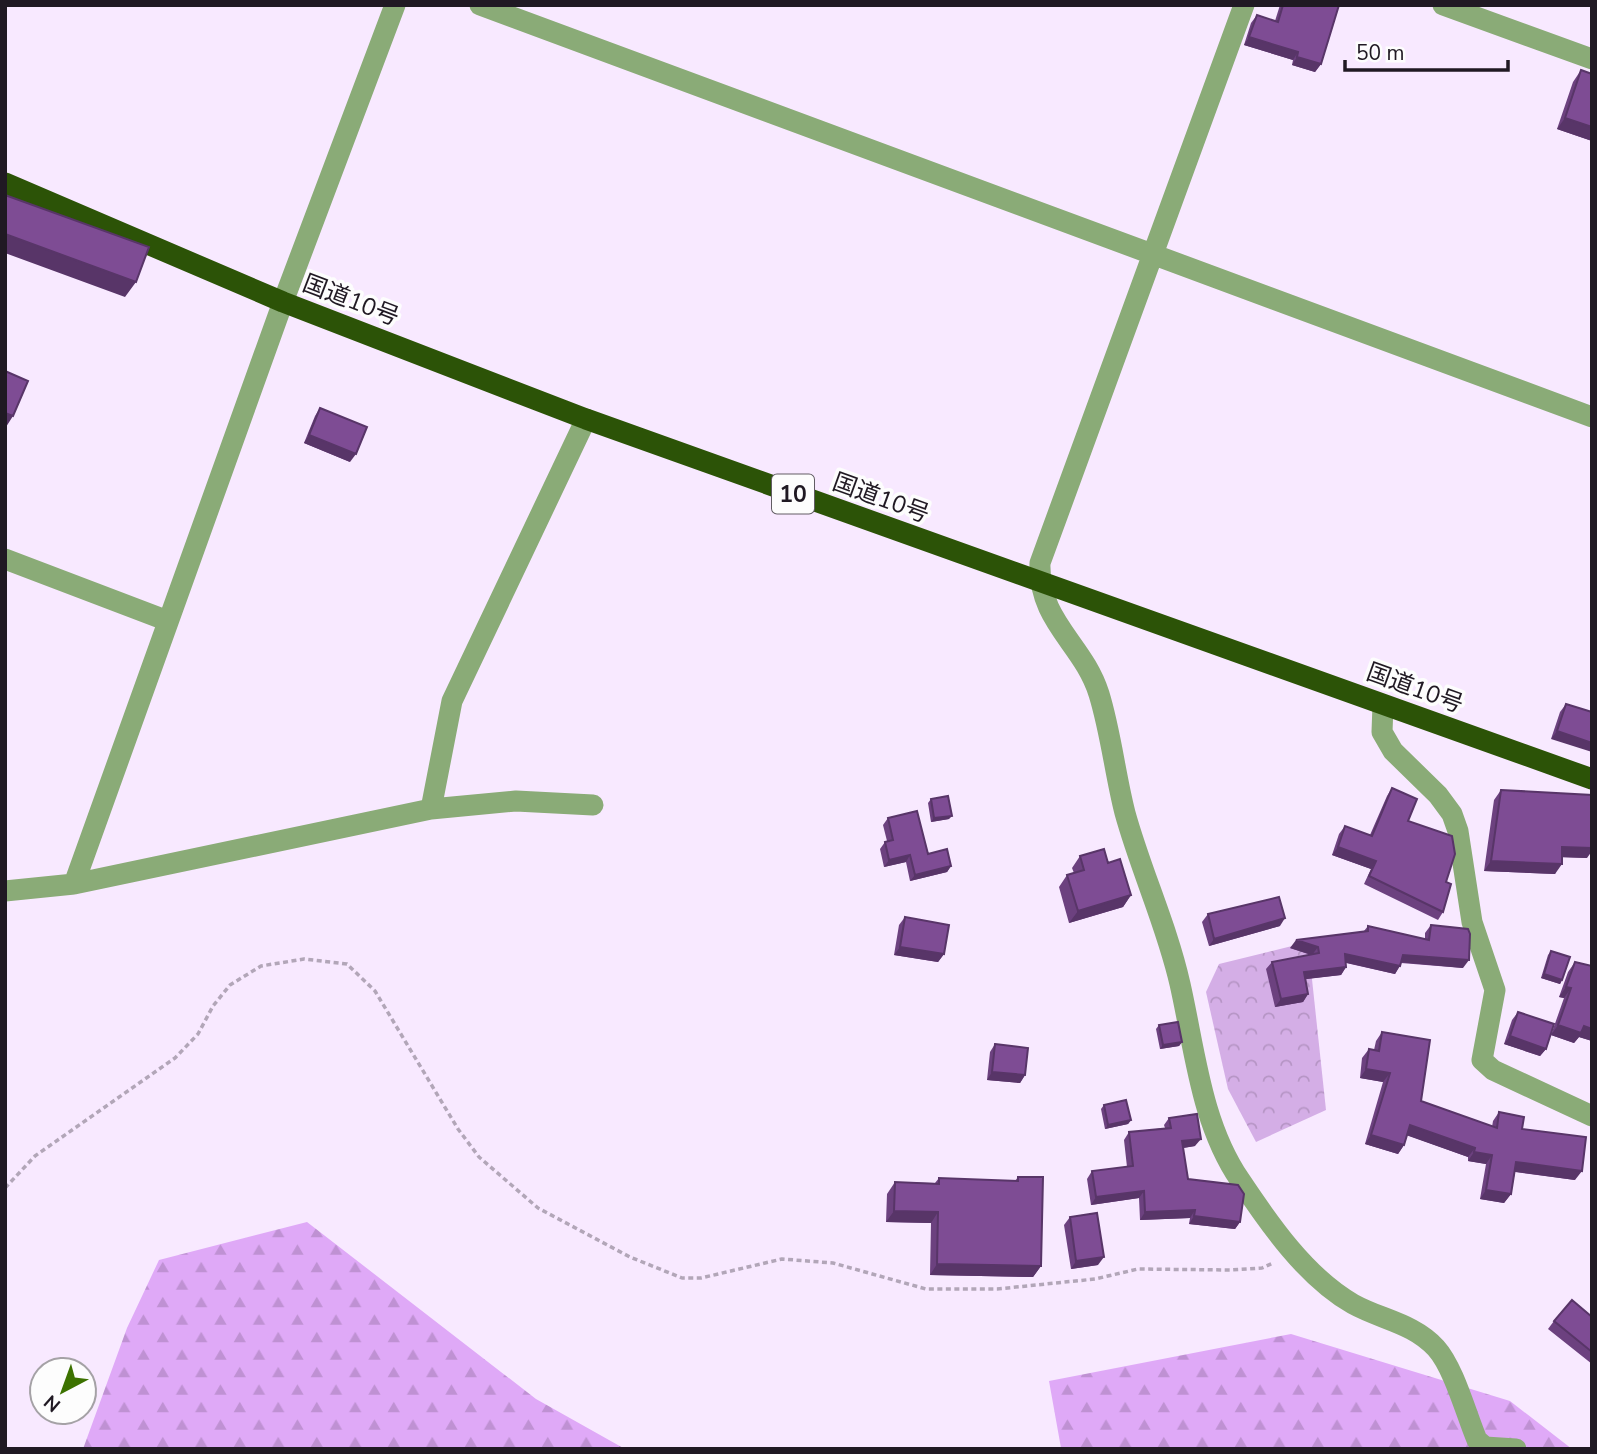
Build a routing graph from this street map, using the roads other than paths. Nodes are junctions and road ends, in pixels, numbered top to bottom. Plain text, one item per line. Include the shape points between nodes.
1 (396, 5) edge
2 (480, 5) edge
3 (1244, 5) edge
4 (1443, 5) edge
5 (1592, 59) edge
6 (5, 183) edge
7 (1153, 255) junction
8 (284, 302) junction
9 (1592, 418) edge
10 (586, 419) junction
11 (5, 559) edge
12 (1040, 583) junction
13 (168, 621) junction
14 (1383, 705) junction
15 (1592, 779) edge
16 (593, 805) dead end
17 (431, 809) junction
18 (74, 884) junction
19 (5, 891) edge
20 (1592, 1116) edge
21 (1516, 1449) edge

1 - 8 street
2 - 7 street
3 - 7 street
4 - 5 street
6 - 8 highway, 国道10号 / 10
7 - 9 street
7 - 12 street via 1040,563
8 - 10 highway, 国道10号 / 10
8 - 13 street
10 - 12 highway, 国道10号 / 10
10 - 17 street via 452,701
11 - 13 street
12 - 14 highway, 国道10号 / 10
12 - 21 street via 1048,610 1086,662 1099,694 1125,812 1180,982 1194,1058 1219,1142 1293,1253 1354,1304 1420,1332 1438,1351 1477,1440 1485,1447
13 - 18 street
14 - 15 highway, 国道10号 / 10
14 - 20 street via 1382,732 1393,751 1438,795 1458,831 1472,922 1495,990 1482,1060 1493,1070
16 - 17 street via 516,801
17 - 18 street
18 - 19 street

